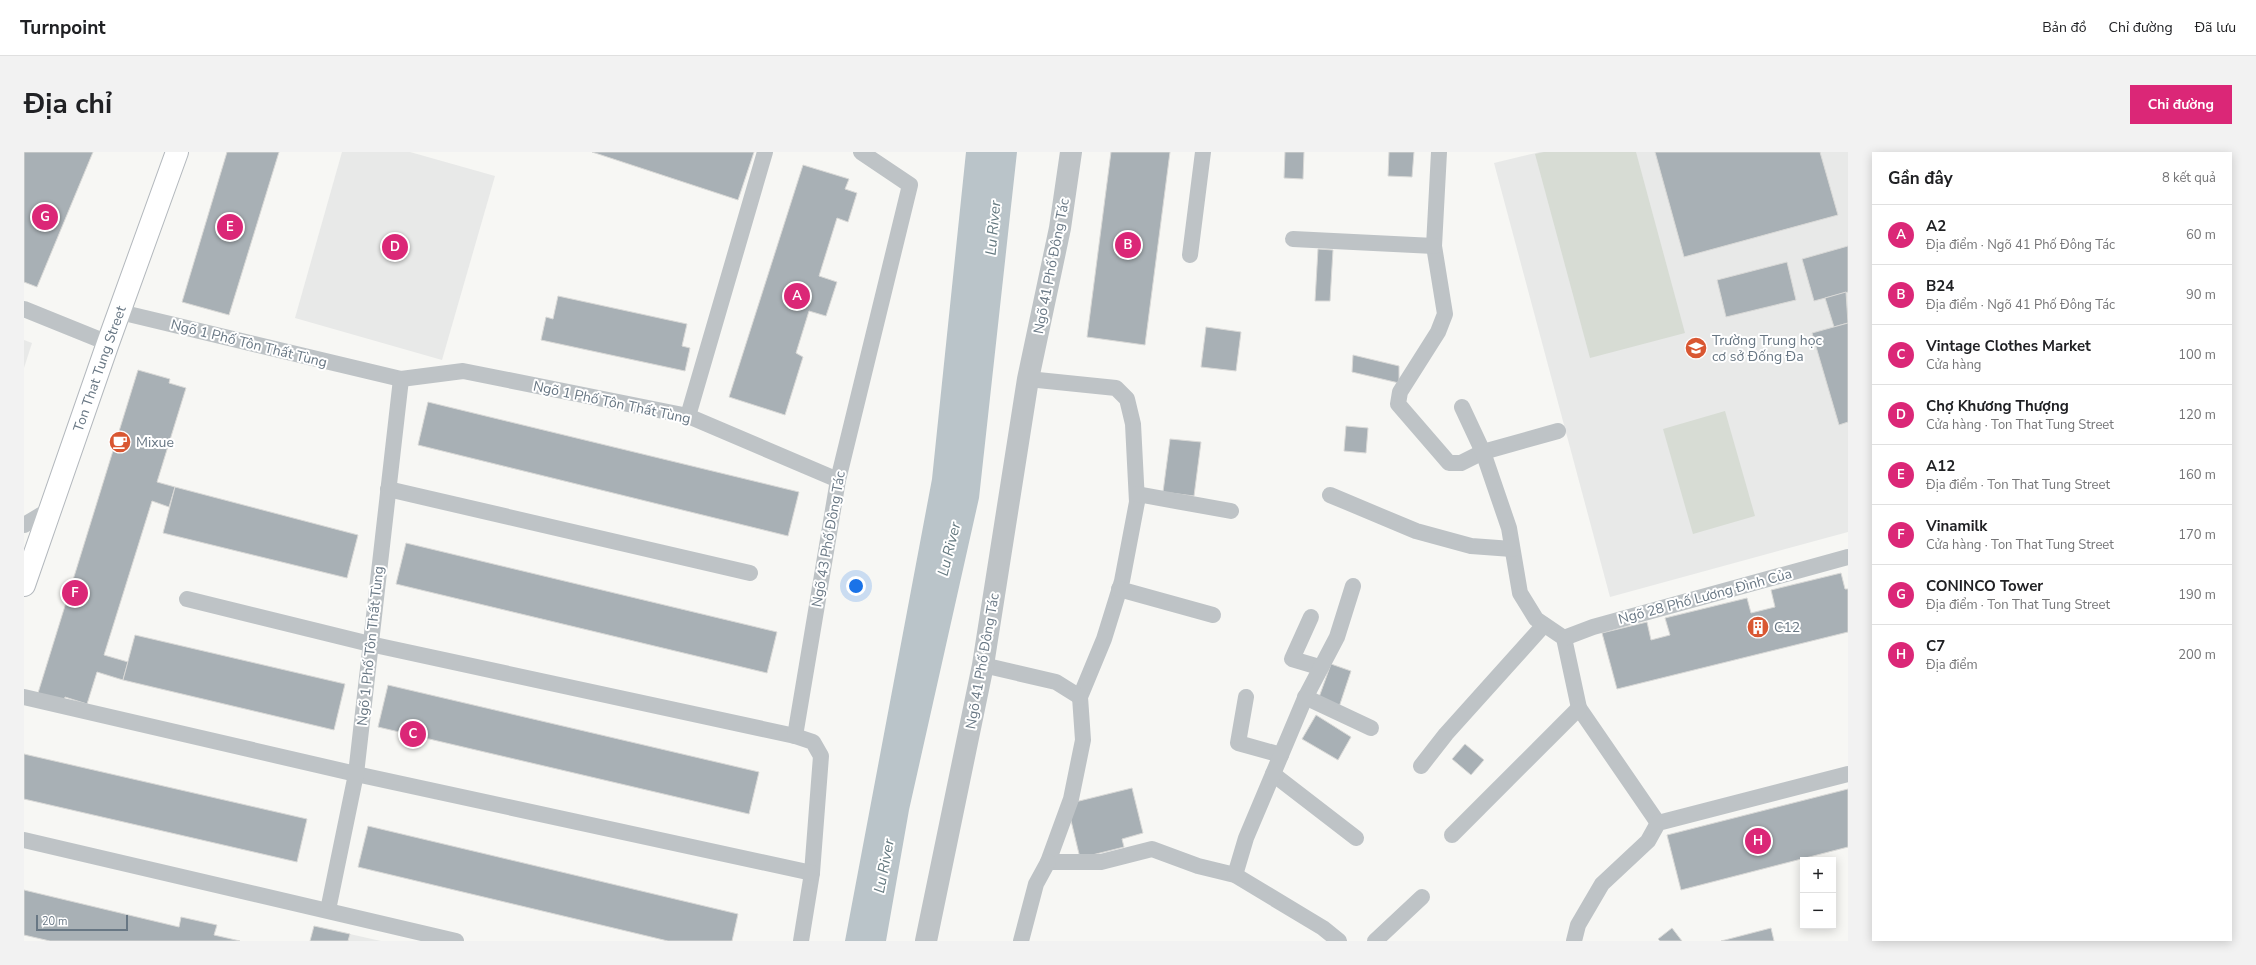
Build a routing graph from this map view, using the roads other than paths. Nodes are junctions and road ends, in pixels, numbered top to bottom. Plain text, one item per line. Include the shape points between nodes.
1 (177, 152) edge
2 (765, 152) edge
3 (861, 152) edge
4 (1071, 152) edge
5 (1203, 152) edge
6 (1439, 152) edge
7 (1293, 239) dead end
8 (1434, 246) junction
9 (1190, 255) dead end
10 (24, 309) edge
11 (120, 312) junction
12 (108, 343) junction
13 (401, 379) junction
14 (1028, 379) junction
15 (1462, 407) dead end
16 (688, 416) junction
17 (1558, 431) dead end
18 (1483, 452) junction
19 (838, 480) junction
20 (388, 489) junction
21 (1137, 494) junction
22 (1330, 495) dead end
23 (52, 508) junction
24 (1231, 511) dead end
25 (24, 525) edge
26 (1512, 549) junction
27 (1848, 557) edge
28 (750, 573) dead end
29 (24, 585) edge
30 (1353, 586) dead end
31 (1119, 590) junction
32 (187, 599) dead end
33 (1213, 615) dead end
34 (1311, 617) dead end
35 (1544, 625) junction
36 (1564, 638) junction
37 (370, 644) junction
38 (984, 665) junction
39 (1320, 667) junction
40 (24, 697) edge
41 (1080, 697) junction
42 (1246, 697) dead end
43 (1305, 697) junction
44 (1579, 708) junction
45 (1371, 728) dead end
46 (795, 736) junction
47 (1281, 755) junction
48 (1421, 766) dead end
49 (356, 774) junction
50 (1273, 774) junction
51 (1848, 774) edge
52 (1658, 823) junction
53 (1452, 835) dead end
54 (1356, 838) dead end
55 (24, 840) edge
56 (1048, 862) junction
57 (812, 874) junction
58 (1235, 875) junction
59 (1422, 897) dead end
60 (328, 910) junction
61 (456, 941) edge
62 (800, 941) edge
63 (926, 941) edge
64 (1021, 941) edge
65 (1339, 941) edge
66 (1375, 941) edge
67 (1574, 941) edge

1 - 11 main road, Ton That Tung Street
2 - 16 lane
3 - 19 lane, Ngõ 43 Phố Đông Tác via 910,185
4 - 14 street, Ngõ 41 Phố Đông Tác via 1060,228
5 - 9 lane
6 - 8 lane
7 - 8 lane
8 - 18 lane via 1445,314 1438,332 1400,392 1398,404 1449,463 1461,463
10 - 12 lane
11 - 12 main road, Ton That Tung Street
11 - 13 lane, Ngõ 1 Phố Tôn Thất Tùng
12 - 23 main road, Ton That Tung Street
13 - 16 lane, Ngõ 1 Phố Tôn Thất Tùng via 464,371
13 - 20 lane, Ngõ 1 Phố Tôn Thất Tùng
14 - 21 lane via 1116,388 1127,399 1133,424
14 - 38 street, Ngõ 41 Phố Đông Tác
15 - 18 lane
16 - 19 lane, Ngõ 1 Phố Tôn Thất Tùng
17 - 18 lane
18 - 26 lane via 1509,528
19 - 46 lane, Ngõ 43 Phố Đông Tác
20 - 28 lane
20 - 37 lane, Ngõ 1 Phố Tôn Thất Tùng
21 - 24 lane
21 - 31 lane
22 - 26 lane via 1416,532 1471,546
23 - 25 lane
23 - 29 main road, Ton That Tung Street
26 - 35 lane via 1520,593 1536,619
27 - 36 lane, Ngõ 28 Phố Lương Đình Của via 1593,627
30 - 39 lane via 1337,637
31 - 33 lane
31 - 41 lane via 1104,639
32 - 37 lane
34 - 39 lane via 1292,659
35 - 36 lane
35 - 48 lane via 1446,734
36 - 44 lane
37 - 46 lane
37 - 49 lane, Ngõ 1 Phố Tôn Thất Tùng
38 - 41 lane via 1056,682
38 - 63 street, Ngõ 41 Phố Đông Tác
39 - 43 lane
40 - 49 lane
41 - 56 lane via 1083,740 1071,799
42 - 47 lane via 1238,743
43 - 45 lane
43 - 47 lane
44 - 52 lane
44 - 53 lane
46 - 57 lane via 813,742 821,756
47 - 50 lane
49 - 57 lane
49 - 60 lane, Ngõ 1 Phố Tôn Thất Tùng
50 - 54 lane
50 - 58 lane via 1246,838
51 - 52 lane
52 - 67 lane via 1648,841 1602,884 1578,925
55 - 60 lane
56 - 58 lane via 1101,862 1152,849 1198,866
56 - 64 lane via 1036,884
57 - 62 lane
58 - 65 lane via 1323,928
59 - 66 lane
60 - 61 lane

